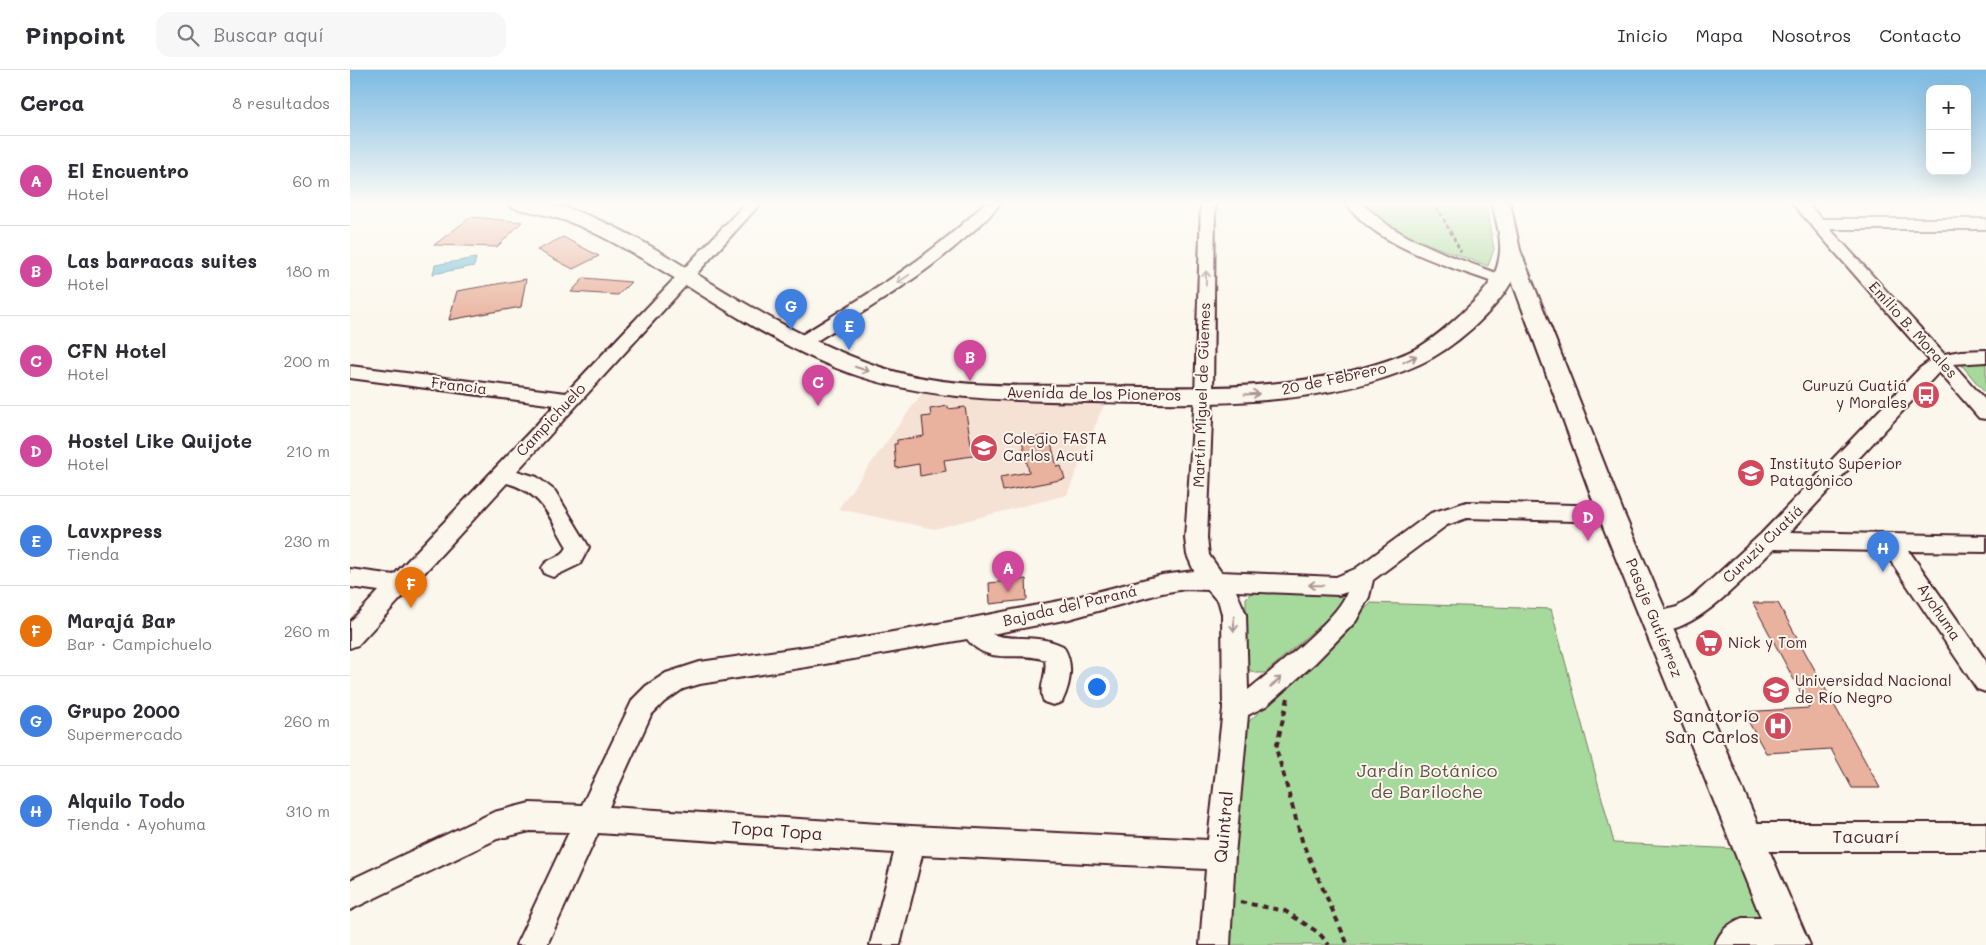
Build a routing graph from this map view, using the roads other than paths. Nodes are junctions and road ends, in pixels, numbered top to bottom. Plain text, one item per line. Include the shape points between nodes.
1 (628, 244) edge
2 (717, 244) edge
3 (950, 244) edge
4 (1207, 244) edge
5 (1413, 244) edge
6 (1509, 244) edge
7 (1836, 244) edge
8 (1510, 250) junction
9 (686, 278) junction
10 (1501, 280) junction
11 (1524, 289) junction
12 (801, 343) junction
13 (1986, 356) edge
14 (1941, 360) junction
15 (354, 377) edge
16 (1204, 396) junction
17 (569, 400) junction
18 (1986, 413) edge
19 (501, 474) junction
20 (1611, 514) junction
21 (1770, 540) junction
22 (1891, 543) junction
23 (1986, 544) edge
24 (553, 568) dead end
25 (1363, 575) junction
26 (350, 578) edge
27 (1216, 581) junction
28 (398, 585) junction
29 (1656, 622) junction
30 (972, 628) junction
31 (350, 638) edge
32 (1986, 681) edge
33 (1053, 694) dead end
34 (1236, 709) junction
35 (591, 819) junction
36 (1746, 837) junction
37 (1986, 837) edge
38 (911, 840) junction
39 (1221, 855) junction
40 (350, 896) edge
41 (1788, 939) edge
42 (530, 945) edge
43 (885, 945) edge
44 (1215, 945) edge
45 (1730, 945) edge

1 - 9 main road, Avenida de los Pioneros
2 - 9 street, Campichuelo
3 -> 12 street via 904,279
16 -> 4 street, Martín Miguel de Güemes
5 - 10 street
6 - 8 main road, 20 de Febrero
7 - 14 street, Emilio B. Morales
8 - 10 main road, 20 de Febrero
8 - 11 main road, Pasaje Gutiérrez
9 - 12 main road, Avenida de los Pioneros
9 - 17 street, Campichuelo
10 - 11 main road
16 -> 10 main road, 20 de Febrero via 1314,387 1400,364 1449,337 1496,292
11 - 20 main road, Pasaje Gutiérrez
12 -> 16 main road, Avenida de los Pioneros via 848,364 913,383 1021,393
13 - 14 street
14 - 18 street, Emilio B. Morales
14 - 21 street, Curuzú Cuatiá
15 - 17 street, Francia
16 - 27 street, Martín Miguel de Güemes via 1196,538 1204,568
17 - 19 street, Campichuelo
19 - 24 street via 530,482 548,496 578,546 578,553
19 - 28 street, Campichuelo
20 - 25 street, Bajada del Paraná via 1467,510 1439,519
20 - 29 main road, Pasaje Gutiérrez
21 - 22 street
21 - 29 street, Curuzú Cuatiá via 1698,606 1683,615
22 - 23 street
22 - 32 street, Ayohuma
25 -> 27 street, Bajada del Paraná via 1338,586
34 -> 25 street via 1257,698 1348,614
26 - 28 street
27 - 30 street, Bajada del Paraná via 1185,580 1162,584 1069,609
27 -> 34 street, Quintral via 1229,599 1234,614
28 - 31 street, Campichuelo
29 - 36 main road, Pasaje Gutiérrez
30 - 33 street via 985,642 998,647 1046,648 1055,652 1058,660
30 - 35 street, Bajada del Paraná via 700,673 675,681 642,707
34 - 39 street, Quintral
35 - 38 street, Topa Topa
35 - 40 street, Topa Topa via 530,817 494,826
35 - 42 street, Bajada del Paraná
36 - 37 street, Tacuarí
36 - 41 main road, Pasaje Gutiérrez
38 - 39 street, Topa Topa
38 - 43 street
39 - 44 street, Quintral
41 - 45 street via 1742,933

